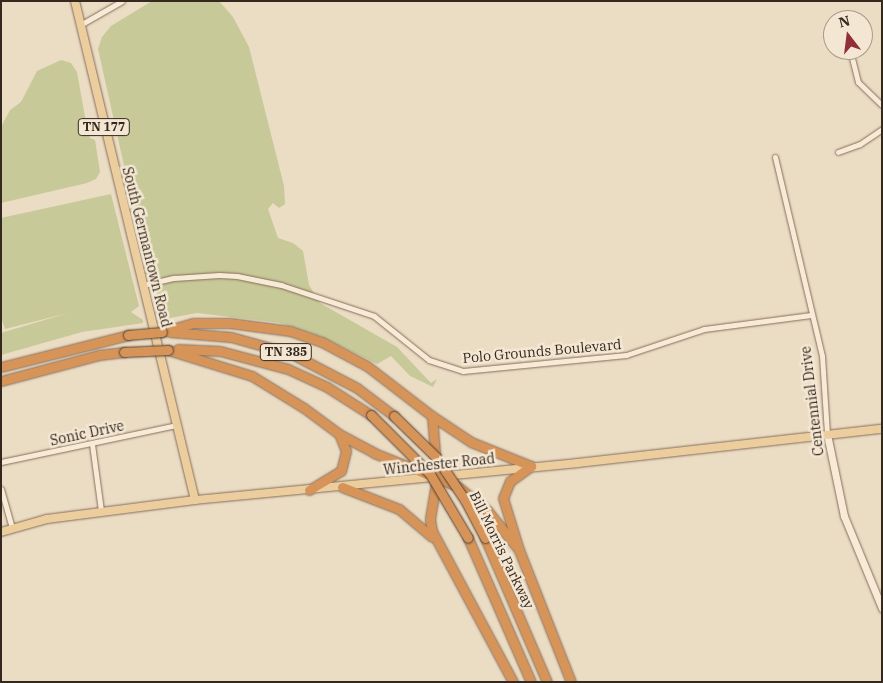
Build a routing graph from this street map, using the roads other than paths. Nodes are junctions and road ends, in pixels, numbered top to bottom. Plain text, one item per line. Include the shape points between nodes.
1 (75, 1) edge
2 (122, 1) edge
3 (80, 25) junction
4 (852, 60) edge
5 (882, 105) edge
6 (882, 129) edge
7 (838, 152) dead end
8 (775, 157) dead end
9 (143, 285) junction
10 (811, 315) junction
11 (162, 332) junction
12 (168, 350) junction
13 (1, 367) edge
14 (1, 381) edge
15 (432, 416) junction
16 (177, 425) junction
17 (882, 429) edge
18 (339, 434) junction
19 (828, 434) junction
20 (92, 444) junction
21 (1, 462) edge
22 (531, 466) junction
23 (437, 477) junction
24 (342, 487) junction
25 (1, 489) edge
26 (309, 490) junction
27 (195, 500) junction
28 (101, 512) junction
29 (12, 528) junction
30 (1, 532) edge
31 (442, 548) junction
32 (519, 550) junction
33 (882, 608) edge
34 (513, 682) edge
35 (531, 682) edge
36 (547, 682) edge
37 (571, 682) edge

1 - 3 main road, South Germantown Road / TN 177
2 - 3 street
3 - 9 main road, South Germantown Road / TN 177
4 - 5 street via 858,82
6 - 7 street via 860,144
8 - 10 street, Centennial Drive
9 - 10 street, Polo Grounds Boulevard via 174,278 219,275 281,285 374,316 429,360 464,370 626,356 704,329
9 - 16 main road, South Germantown Road / TN 177
10 - 19 street, Centennial Drive via 822,356
11 - 13 highway, Bill Morris Parkway / TN 385, bridge via 128,335
11 - 15 highway via 194,322 290,331 322,342 367,366
11 - 36 highway, Bill Morris Parkway / TN 385, bridge via 231,337 292,354 357,388 394,416 436,457 465,500 485,538
12 - 14 highway, Bill Morris Parkway / TN 385, bridge via 99,355
12 - 18 highway via 252,376
12 - 35 highway, Bill Morris Parkway / TN 385, bridge via 220,351 288,369 327,387 371,415 430,474 468,538
15 - 22 highway via 471,442
15 - 23 highway
16 - 20 street, Sonic Drive
16 - 27 main road, South Germantown Road / TN 177
17 - 19 main road, Winchester Road
18 - 23 highway via 374,453
18 - 26 highway via 346,451 341,471
19 - 22 main road, Winchester Road
19 - 33 street, Centennial Drive via 844,516
20 - 21 street, Sonic Drive
20 - 28 street
22 - 23 main road, Winchester Road
22 - 32 highway via 510,481 504,491
23 - 24 main road, Winchester Road
23 - 31 highway via 430,519 432,531
23 - 32 highway via 456,486 488,510
24 - 26 main road, Winchester Road
24 - 31 highway via 398,509 421,525
25 - 29 street
26 - 27 main road, Winchester Road
27 - 28 main road, Winchester Road
28 - 29 main road, Winchester Road via 47,519
29 - 30 main road, Winchester Road
31 - 34 highway
32 - 37 highway

